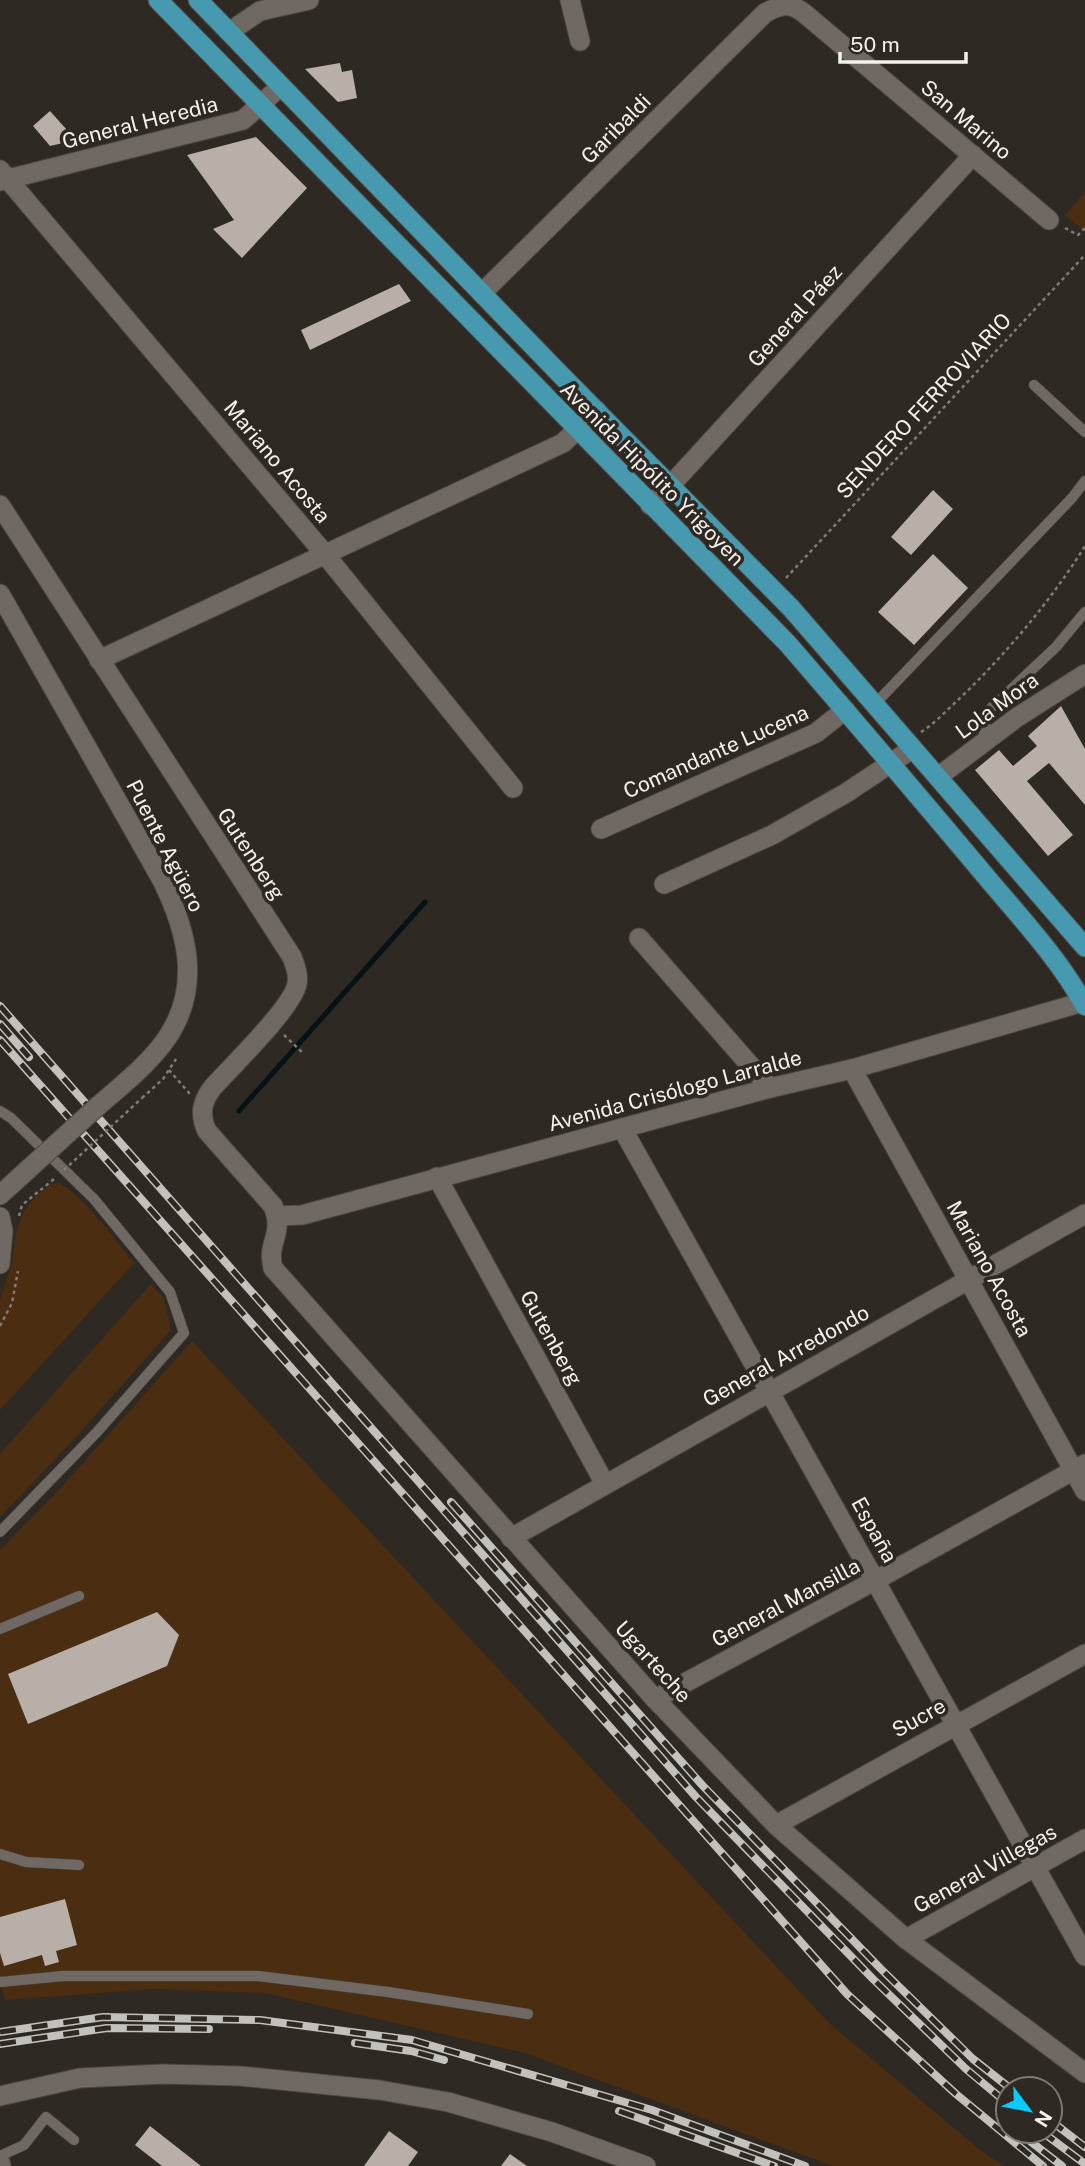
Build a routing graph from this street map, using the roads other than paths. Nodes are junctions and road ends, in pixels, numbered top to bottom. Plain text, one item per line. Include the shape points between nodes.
1 (158, 0) edge
2 (198, 0) edge
3 (309, 0) edge
4 (570, 0) edge
5 (787, 5) joint
6 (229, 32) junction
7 (580, 41) dead end
8 (280, 87) junction
9 (261, 105) junction
10 (973, 155) junction
11 (3, 177) edge
12 (1049, 220) road end
13 (482, 293) junction
14 (1034, 385) dead end
15 (597, 411) junction
16 (577, 431) junction
17 (1085, 432) edge
18 (1085, 481) edge
19 (670, 486) junction
20 (0, 505) edge
21 (650, 505) junction
22 (324, 553) junction
23 (0, 594) edge
24 (1085, 612) edge
25 (99, 660) junction
26 (1085, 674) edge
27 (875, 704) junction
28 (845, 710) junction
29 (983, 744) junction
30 (910, 745) junction
31 (891, 763) junction
32 (938, 777) junction
33 (513, 788) dead end
34 (601, 829) dead end
35 (664, 884) dead end
36 (639, 938) dead end
37 (1085, 947) edge
38 (1084, 1004) edge
39 (852, 1069) junction
40 (769, 1088) junction
41 (0, 1111) edge
42 (622, 1128) junction
43 (437, 1177) junction
44 (0, 1195) edge
45 (1085, 1214) edge
46 (277, 1216) junction
47 (0, 1217) edge
48 (9, 1266) edge
49 (969, 1279) junction
50 (771, 1391) junction
51 (1079, 1467) edge
52 (605, 1484) junction
53 (1085, 1491) edge
54 (0, 1532) edge
55 (511, 1538) junction
56 (876, 1580) junction
57 (79, 1596) dead end
58 (0, 1629) edge
59 (1085, 1654) edge
60 (654, 1699) junction
61 (955, 1724) junction
62 (776, 1825) junction
63 (1085, 1839) edge
64 (0, 1854) edge
65 (79, 1865) dead end
66 (1037, 1867) junction
67 (906, 1939) junction
68 (1085, 1955) edge
69 (0, 1982) edge
70 (528, 2014) dead end
71 (1085, 2073) edge
72 (0, 2096) edge
73 (74, 2140) dead end
74 (0, 2156) edge
75 (646, 2166) edge

1 - 9 main road, Avenida Hipólito Yrigoyen
2 - 6 main road, Avenida Hipólito Yrigoyen
3 - 6 street via 260,11
4 - 7 street
5 - 10 street, San Marino via 804,13
5 - 13 street, Garibaldi via 765,13
6 - 8 main road, Avenida Hipólito Yrigoyen
8 - 9 street, General Heredia
8 - 13 main road, Avenida Hipólito Yrigoyen
9 - 11 street, General Heredia via 243,120
9 - 16 main road, Avenida Hipólito Yrigoyen
10 - 12 street, San Marino
10 - 19 street, General Páez
11 - 22 street, Mariano Acosta
13 - 15 main road, Avenida Hipólito Yrigoyen
14 - 17 lane
15 - 16 street
15 - 19 main road, Avenida Hipólito Yrigoyen
16 - 21 main road, Avenida Hipólito Yrigoyen
16 - 22 street via 563,443
18 - 27 lane
19 - 21 street, General Páez
19 - 27 main road, Avenida Hipólito Yrigoyen via 791,608
20 - 25 street, Gutenberg
21 - 28 main road, Avenida Hipólito Yrigoyen via 788,644
22 - 25 street
22 - 33 street, Mariano Acosta
23 - 44 street, Puente Agüero, bridge via 162,880 189,959 179,1017 167,1038
24 - 29 lane via 1056,648 988,711
25 - 46 street, Gutenberg via 296,969 298,983 289,1003 213,1087 202,1111 207,1131
26 - 29 street, Lola Mora
27 - 30 main road, Avenida Hipólito Yrigoyen
28 - 31 main road, Avenida Hipólito Yrigoyen
28 - 34 street, Comandante Lucena via 816,733
29 - 32 street, Lola Mora
30 - 31 street
30 - 32 main road, Avenida Hipólito Yrigoyen
31 - 35 street via 772,835
31 - 38 main road, Avenida Hipólito Yrigoyen via 1054,958
32 - 37 main road, Avenida Hipólito Yrigoyen
36 - 40 street
38 - 39 street, Avenida Crisólogo Larralde
39 - 40 street, Avenida Crisólogo Larralde
39 - 49 street, Mariano Acosta
40 - 42 street, Avenida Crisólogo Larralde
41 - 54 lane via 94,1199 170,1292 184,1333
42 - 43 street, Avenida Crisólogo Larralde
42 - 50 street, España
43 - 46 street, Avenida Crisólogo Larralde via 302,1215
43 - 52 street, Gutenberg
45 - 49 street, General Arredondo
46 - 55 street, Ugarteche via 279,1230 270,1254 273,1268
47 - 48 street
49 - 50 street, General Arredondo
49 - 51 street, Mariano Acosta
50 - 52 street, General Arredondo
50 - 56 street, España
51 - 53 street, Mariano Acosta
51 - 56 street, General Mansilla
52 - 55 street, General Arredondo
55 - 60 street, Ugarteche
56 - 60 street, General Mansilla
56 - 61 street, España
57 - 58 lane
59 - 61 street, Sucre
60 - 62 street, Ugarteche
61 - 62 street, Sucre
61 - 66 street, España
62 - 67 street, Ugarteche
63 - 66 street, General Villegas
64 - 65 lane via 26,1862
66 - 67 street, General Villegas
66 - 68 street, España
67 - 71 street, Ugarteche
69 - 70 lane via 63,1976 258,1976
72 - 75 street via 80,2078 151,2074 240,2076 379,2090 448,2102
73 - 74 lane via 46,2117 24,2145

